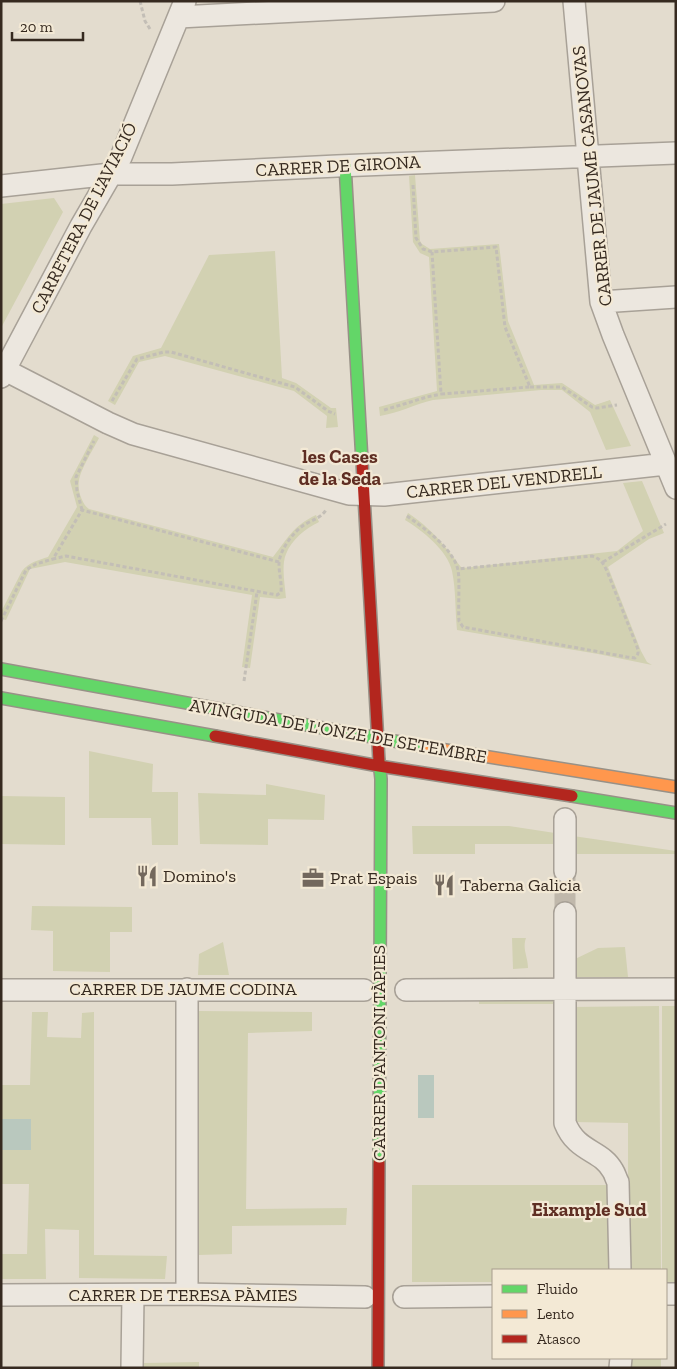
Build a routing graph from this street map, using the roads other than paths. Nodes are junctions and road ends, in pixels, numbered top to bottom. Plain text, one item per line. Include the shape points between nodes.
1 (494, 1) edge
2 (574, 1) edge
3 (182, 9) edge
4 (676, 153) edge
5 (588, 156) junction
6 (345, 165) junction
7 (111, 174) junction
8 (1, 186) edge
9 (676, 297) edge
10 (601, 302) junction
11 (3, 373) edge
12 (666, 464) junction
13 (676, 488) edge
14 (364, 494) junction
15 (1, 669) edge
16 (1, 698) edge
17 (377, 739) junction
18 (379, 766) junction
19 (676, 787) edge
20 (676, 813) edge
21 (565, 819) dead end
22 (565, 871) tunnel mouth
23 (565, 913) tunnel mouth
24 (187, 989) junction
25 (565, 989) junction
26 (676, 989) edge
27 (1, 990) edge
28 (364, 990) dead end
29 (406, 990) dead end
30 (620, 1269) edge
31 (187, 1294) junction
32 (1, 1295) edge
33 (134, 1295) junction
34 (492, 1296) edge
35 (365, 1297) dead end
36 (404, 1297) dead end
37 (132, 1368) edge
38 (378, 1368) edge

1 - 3 street
2 - 5 street, CARRER DE JAUME CASANOVAS
3 - 7 street, CARRETERA DE L'AVIACIÓ
4 - 5 street, CARRER DE GIRONA
5 - 6 street, CARRER DE GIRONA
5 - 10 street, CARRER DE JAUME CASANOVAS
6 - 7 street, CARRER DE GIRONA
6 - 14 main road, CARRER D'ANTONI TÀPIES
7 - 8 street, CARRER DE GIRONA
7 - 11 street, CARRETERA DE L'AVIACIÓ
9 - 10 street
10 - 12 street, CARRER DE JAUME CASANOVAS
11 - 14 street, CARRER DEL VENDRELL via 133,434 349,494
12 - 13 street, CARRER DE JAUME CASANOVAS
12 - 14 street, CARRER DEL VENDRELL via 384,495
14 - 17 main road, CARRER D'ANTONI TÀPIES
15 - 17 main road, AVINGUDA DE L'ONZE DE SETEMBRE
16 - 18 main road, AVINGUDA DE L'ONZE DE SETEMBRE
17 - 18 main road, CARRER D'ANTONI TÀPIES
17 - 19 main road, AVINGUDA DE L'ONZE DE SETEMBRE
18 - 20 main road, AVINGUDA DE L'ONZE DE SETEMBRE
18 - 38 main road, CARRER D'ANTONI TÀPIES
21 - 22 street
23 - 25 street
24 - 27 street, CARRER DE JAUME CODINA
24 - 28 street, CARRER DE JAUME CODINA
24 - 31 street
25 - 26 street
25 - 29 street
25 - 30 street via 565,1122 570,1134 603,1160 613,1170 618,1182
31 - 33 street, CARRER DE TERESA PÀMIES
31 - 35 street, CARRER DE TERESA PÀMIES
32 - 33 street, CARRER DE TERESA PÀMIES
33 - 37 street
34 - 36 street

